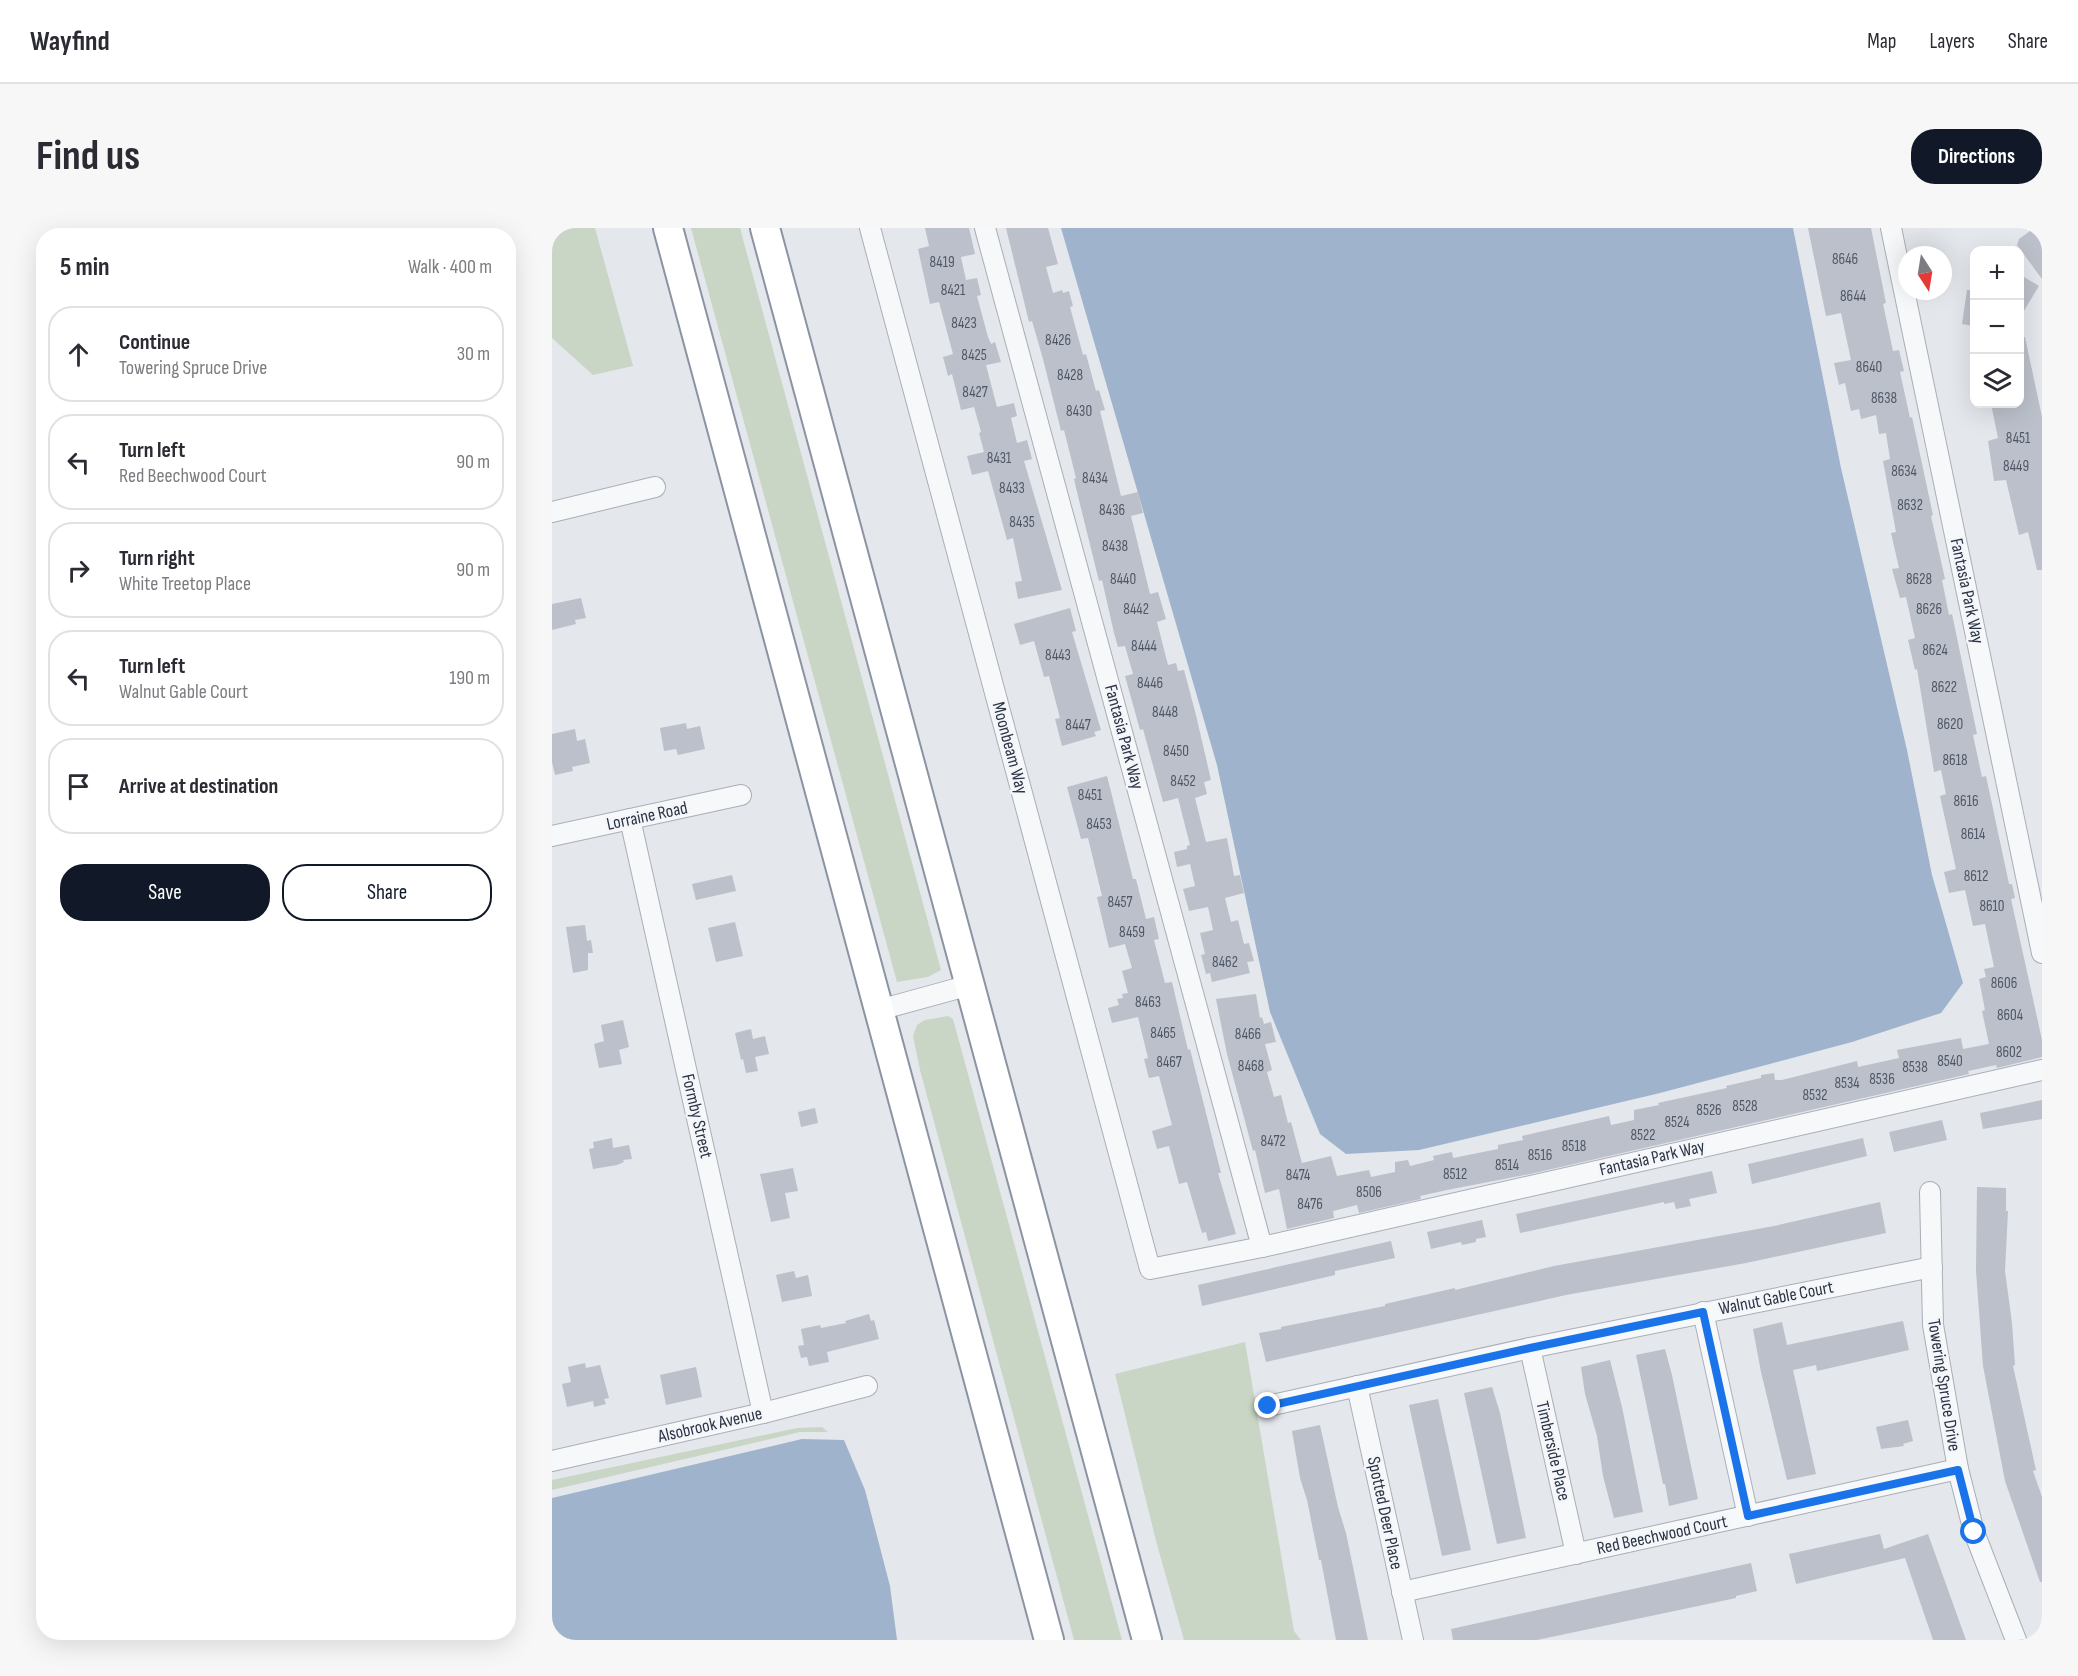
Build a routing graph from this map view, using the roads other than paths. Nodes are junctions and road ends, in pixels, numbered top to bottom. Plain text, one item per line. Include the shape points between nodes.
1 (668, 228) edge
2 (765, 228) edge
3 (870, 228) edge
4 (985, 228) edge
5 (1892, 228) edge
6 (655, 487) dead end
7 (552, 512) edge
8 (741, 795) dead end
9 (630, 819) junction
10 (552, 836) edge
11 (2042, 953) edge
12 (970, 985) junction
13 (879, 1010) junction
14 (2042, 1070) edge
15 (1930, 1192) dead end
16 (1262, 1247) junction
17 (1932, 1267) junction
18 (1150, 1269) joint
19 (1703, 1312) junction
20 (1530, 1348) junction
21 (867, 1386) dead end
22 (1357, 1386) junction
23 (1268, 1406) dead end
24 (763, 1413) junction
25 (552, 1461) edge
26 (1958, 1470) junction
27 (1748, 1516) junction
28 (1576, 1554) junction
29 (1402, 1592) junction
30 (1049, 1640) edge
31 (1147, 1640) edge
32 (1413, 1640) edge
33 (2016, 1640) edge

1 - 13 highway
2 - 12 highway
3 - 18 street, Moonbeam Way
4 - 16 street, Fantasia Park Way
5 - 11 street, Fantasia Park Way
6 - 7 street
8 - 9 street, Lorraine Road
9 - 10 street, Lorraine Road
9 - 24 street, Formby Street
12 - 13 street
12 - 31 highway
13 - 30 highway
14 - 16 street, Fantasia Park Way
15 - 17 street, Towering Spruce Drive
16 - 18 street, Fantasia Park Way
17 - 19 street, Walnut Gable Court
17 - 26 street, Towering Spruce Drive via 1933,1325
19 - 20 street, Walnut Gable Court
19 - 27 street
20 - 22 street, Walnut Gable Court
20 - 28 street, Timberside Place
21 - 24 street, Alsobrook Avenue
22 - 23 street, Walnut Gable Court
22 - 29 street, Spotted Deer Place
24 - 25 street, Alsobrook Avenue
26 - 27 street, Red Beechwood Court
26 - 33 street, Towering Spruce Drive via 1974,1532
27 - 28 street, Red Beechwood Court
28 - 29 street, Red Beechwood Court
29 - 32 street, Spotted Deer Place

